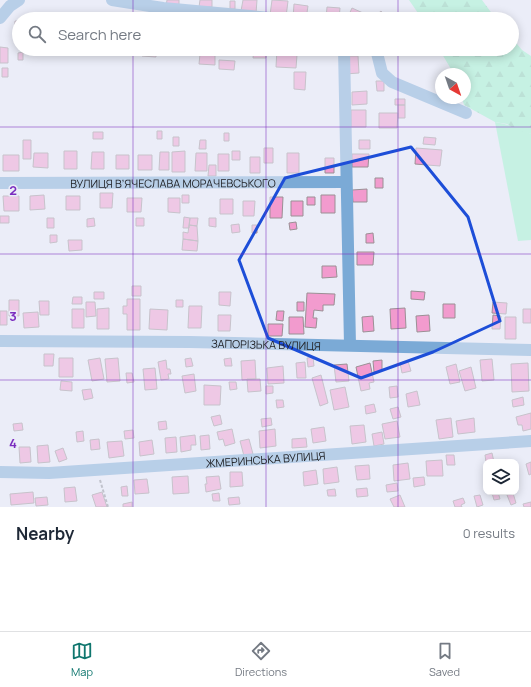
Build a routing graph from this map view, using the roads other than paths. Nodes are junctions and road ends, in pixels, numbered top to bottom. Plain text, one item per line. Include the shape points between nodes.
1 (19, 0) edge
2 (112, 0) edge
3 (206, 12) edge
4 (0, 18) edge
5 (344, 56) edge
6 (378, 56) edge
7 (466, 113) dead end
8 (346, 182) junction
9 (0, 183) edge
10 (0, 341) edge
11 (350, 345) junction
12 (531, 350) edge
13 (531, 441) edge
14 (0, 472) edge

1 - 4 street
2 - 3 street
5 - 8 street
6 - 7 street via 382,72 392,82
8 - 9 street, ВУЛИЦЯ В’ЯЧЕСЛАВА МОРАЧЕВСЬКОГО
8 - 11 street
10 - 11 street, ЗАПОРІЗЬКА ВУЛИЦЯ
11 - 12 street, ЗАПОРІЗЬКА ВУЛИЦЯ
13 - 14 street, ЖМЕРИНСЬКА ВУЛИЦЯ via 49,473

